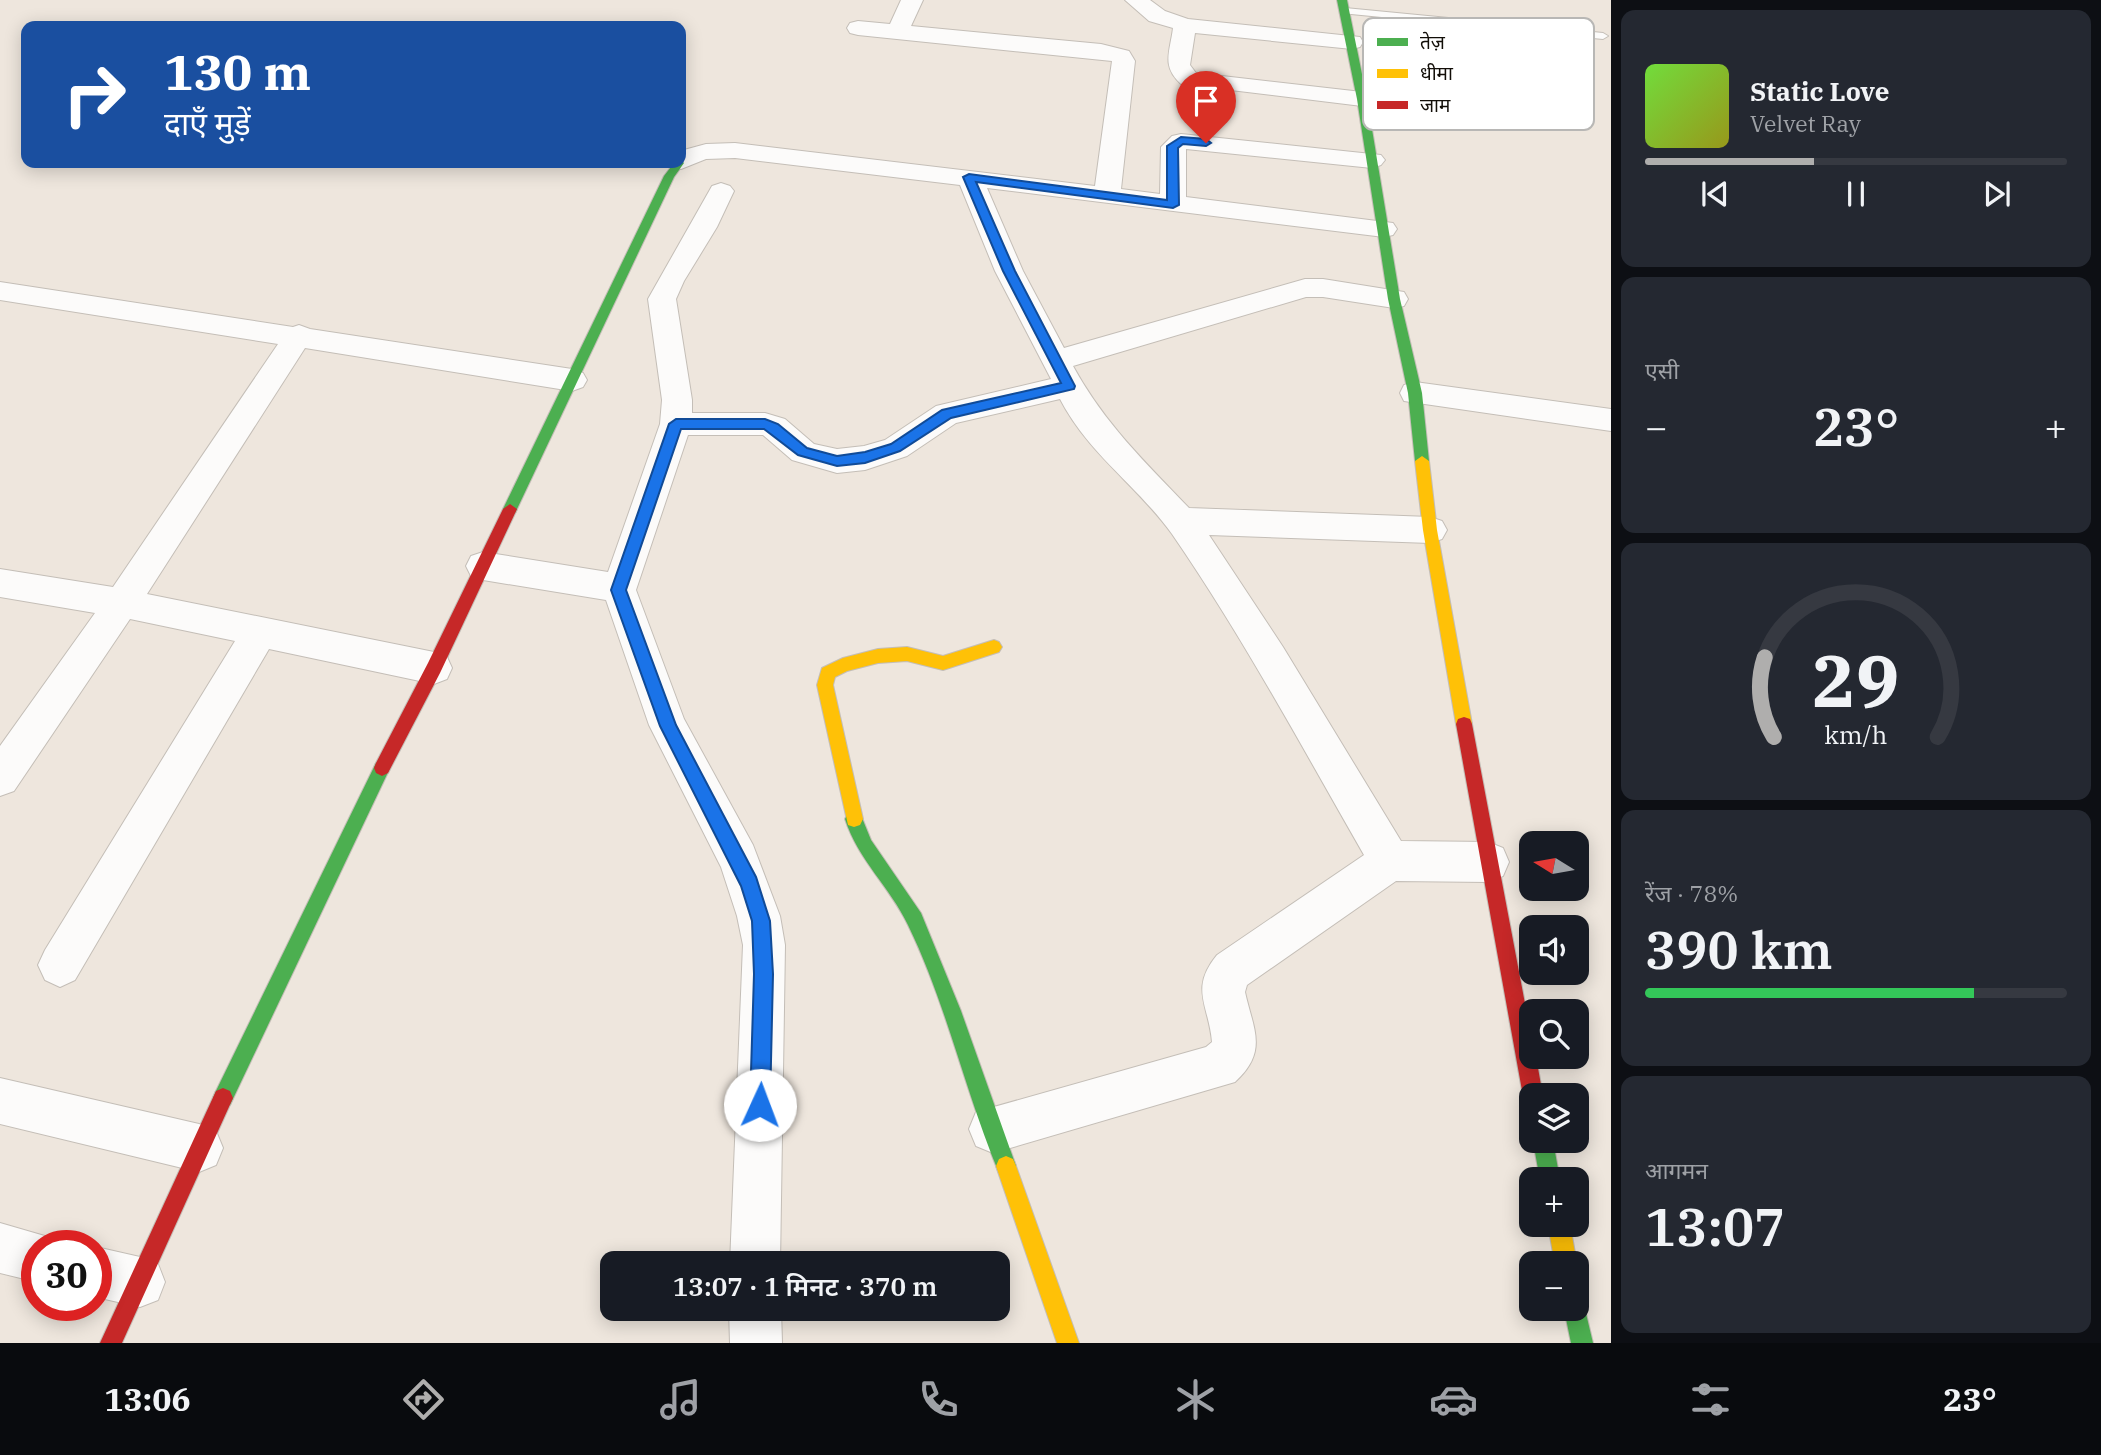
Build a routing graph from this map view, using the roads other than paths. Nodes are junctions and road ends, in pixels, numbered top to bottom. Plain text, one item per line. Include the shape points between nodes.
1 (912, 0) edge
2 (1136, 0) edge
3 (1343, 5) edge
4 (1452, 18) edge
5 (1185, 25) junction
6 (858, 28) dead end
7 (898, 32) junction
8 (1594, 35) edge
9 (1603, 36) dead end
10 (1352, 42) junction
11 (1362, 99) junction
12 (1363, 105) edge
13 (1367, 130) edge
14 (686, 160) edge
15 (1372, 160) junction
16 (676, 168) edge
17 (969, 177) junction
18 (721, 191) dead end
19 (1107, 196) junction
20 (1173, 205) junction
21 (1384, 229) junction
22 (0, 291) edge
23 (1394, 299) junction
24 (299, 335) junction
25 (1062, 373) junction
26 (572, 380) junction
27 (1415, 393) junction
28 (1611, 420) edge
29 (676, 424) junction
30 (1181, 521) junction
31 (1430, 530) junction
32 (483, 566) junction
33 (0, 583) edge
34 (618, 590) junction
35 (122, 603) junction
36 (260, 632) junction
37 (994, 647) dead end
38 (434, 668) junction
39 (0, 778) edge
40 (1390, 861) junction
41 (1488, 862) junction
42 (60, 965) dead end
43 (1531, 1083) edge
44 (0, 1101) edge
45 (993, 1129) junction
46 (199, 1148) junction
47 (0, 1248) edge
48 (755, 1251) edge
49 (21, 1253) edge
50 (118, 1277) edge
51 (755, 1321) edge
52 (1577, 1321) edge
53 (111, 1343) edge
54 (756, 1343) edge
55 (1068, 1343) edge
56 (1582, 1343) edge

1 - 7 street
2 - 5 street via 1157,16
3 - 4 lane
3 - 10 street
5 - 10 street
5 - 11 street via 1179,65 1189,79
6 - 7 street
7 - 19 street via 1121,56 1125,61
8 - 9 lane
10 - 11 street
11 - 12 street
13 - 15 street
14 - 17 street via 705,153 733,152
15 - 20 street via 1181,141 1173,146
15 - 21 street
16 - 26 street
17 - 19 street
17 - 25 street via 1009,271
18 - 29 street via 662,299 677,400
19 - 20 street
20 - 21 street
21 - 23 street
22 - 24 street
23 - 25 street via 1305,288
23 - 27 street
24 - 26 street
24 - 35 street
25 - 29 street via 947,414 896,448 837,461 803,452 765,424
25 - 30 street via 1105,441
26 - 32 street
27 - 28 street
27 - 31 street
29 - 34 street
30 - 31 street
30 - 40 street via 1270,658
31 - 41 street
32 - 34 street
32 - 38 street
33 - 35 street
34 - 48 street via 668,726 749,884 761,921 764,974
35 - 36 street
35 - 39 street
36 - 38 street
36 - 42 street
37 - 45 street via 936,664 900,653 841,664 825,679 855,825 879,868 914,915
38 - 46 street via 356,818
40 - 41 street
40 - 45 street via 1226,974 1223,998 1235,1034 1227,1061
41 - 43 street
44 - 46 street
45 - 55 street
46 - 50 street
47 - 49 street
50 - 53 street
51 - 54 street
52 - 56 street

